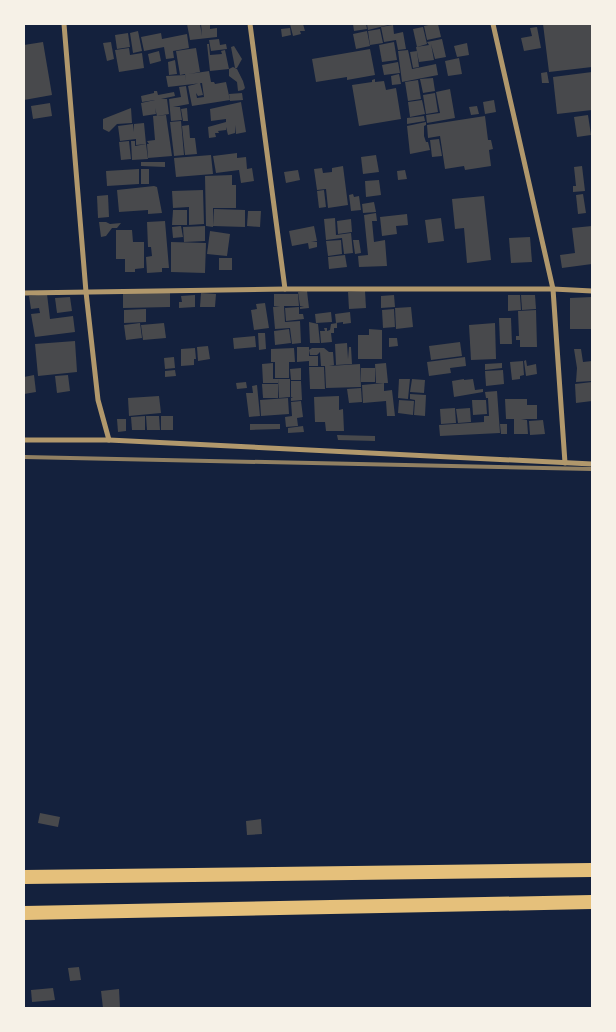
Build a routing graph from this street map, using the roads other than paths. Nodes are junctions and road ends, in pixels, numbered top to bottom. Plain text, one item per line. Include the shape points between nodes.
1 (64, 24) edge
2 (250, 24) edge
3 (493, 24) edge
4 (285, 289) junction
5 (553, 289) junction
6 (592, 291) edge
7 (86, 292) junction
8 (24, 293) edge
9 (24, 440) edge
10 (109, 440) junction
11 (565, 463) junction
12 (592, 464) edge
13 (592, 870) edge
14 (24, 877) edge
15 (592, 902) edge
16 (24, 913) edge

1 - 7 street
2 - 4 street
3 - 5 street
4 - 5 street
4 - 7 street
5 - 6 street
5 - 11 street
7 - 8 street
7 - 10 street via 98,400
9 - 10 street
10 - 11 street
11 - 12 street
13 - 14 highway
15 - 16 highway

